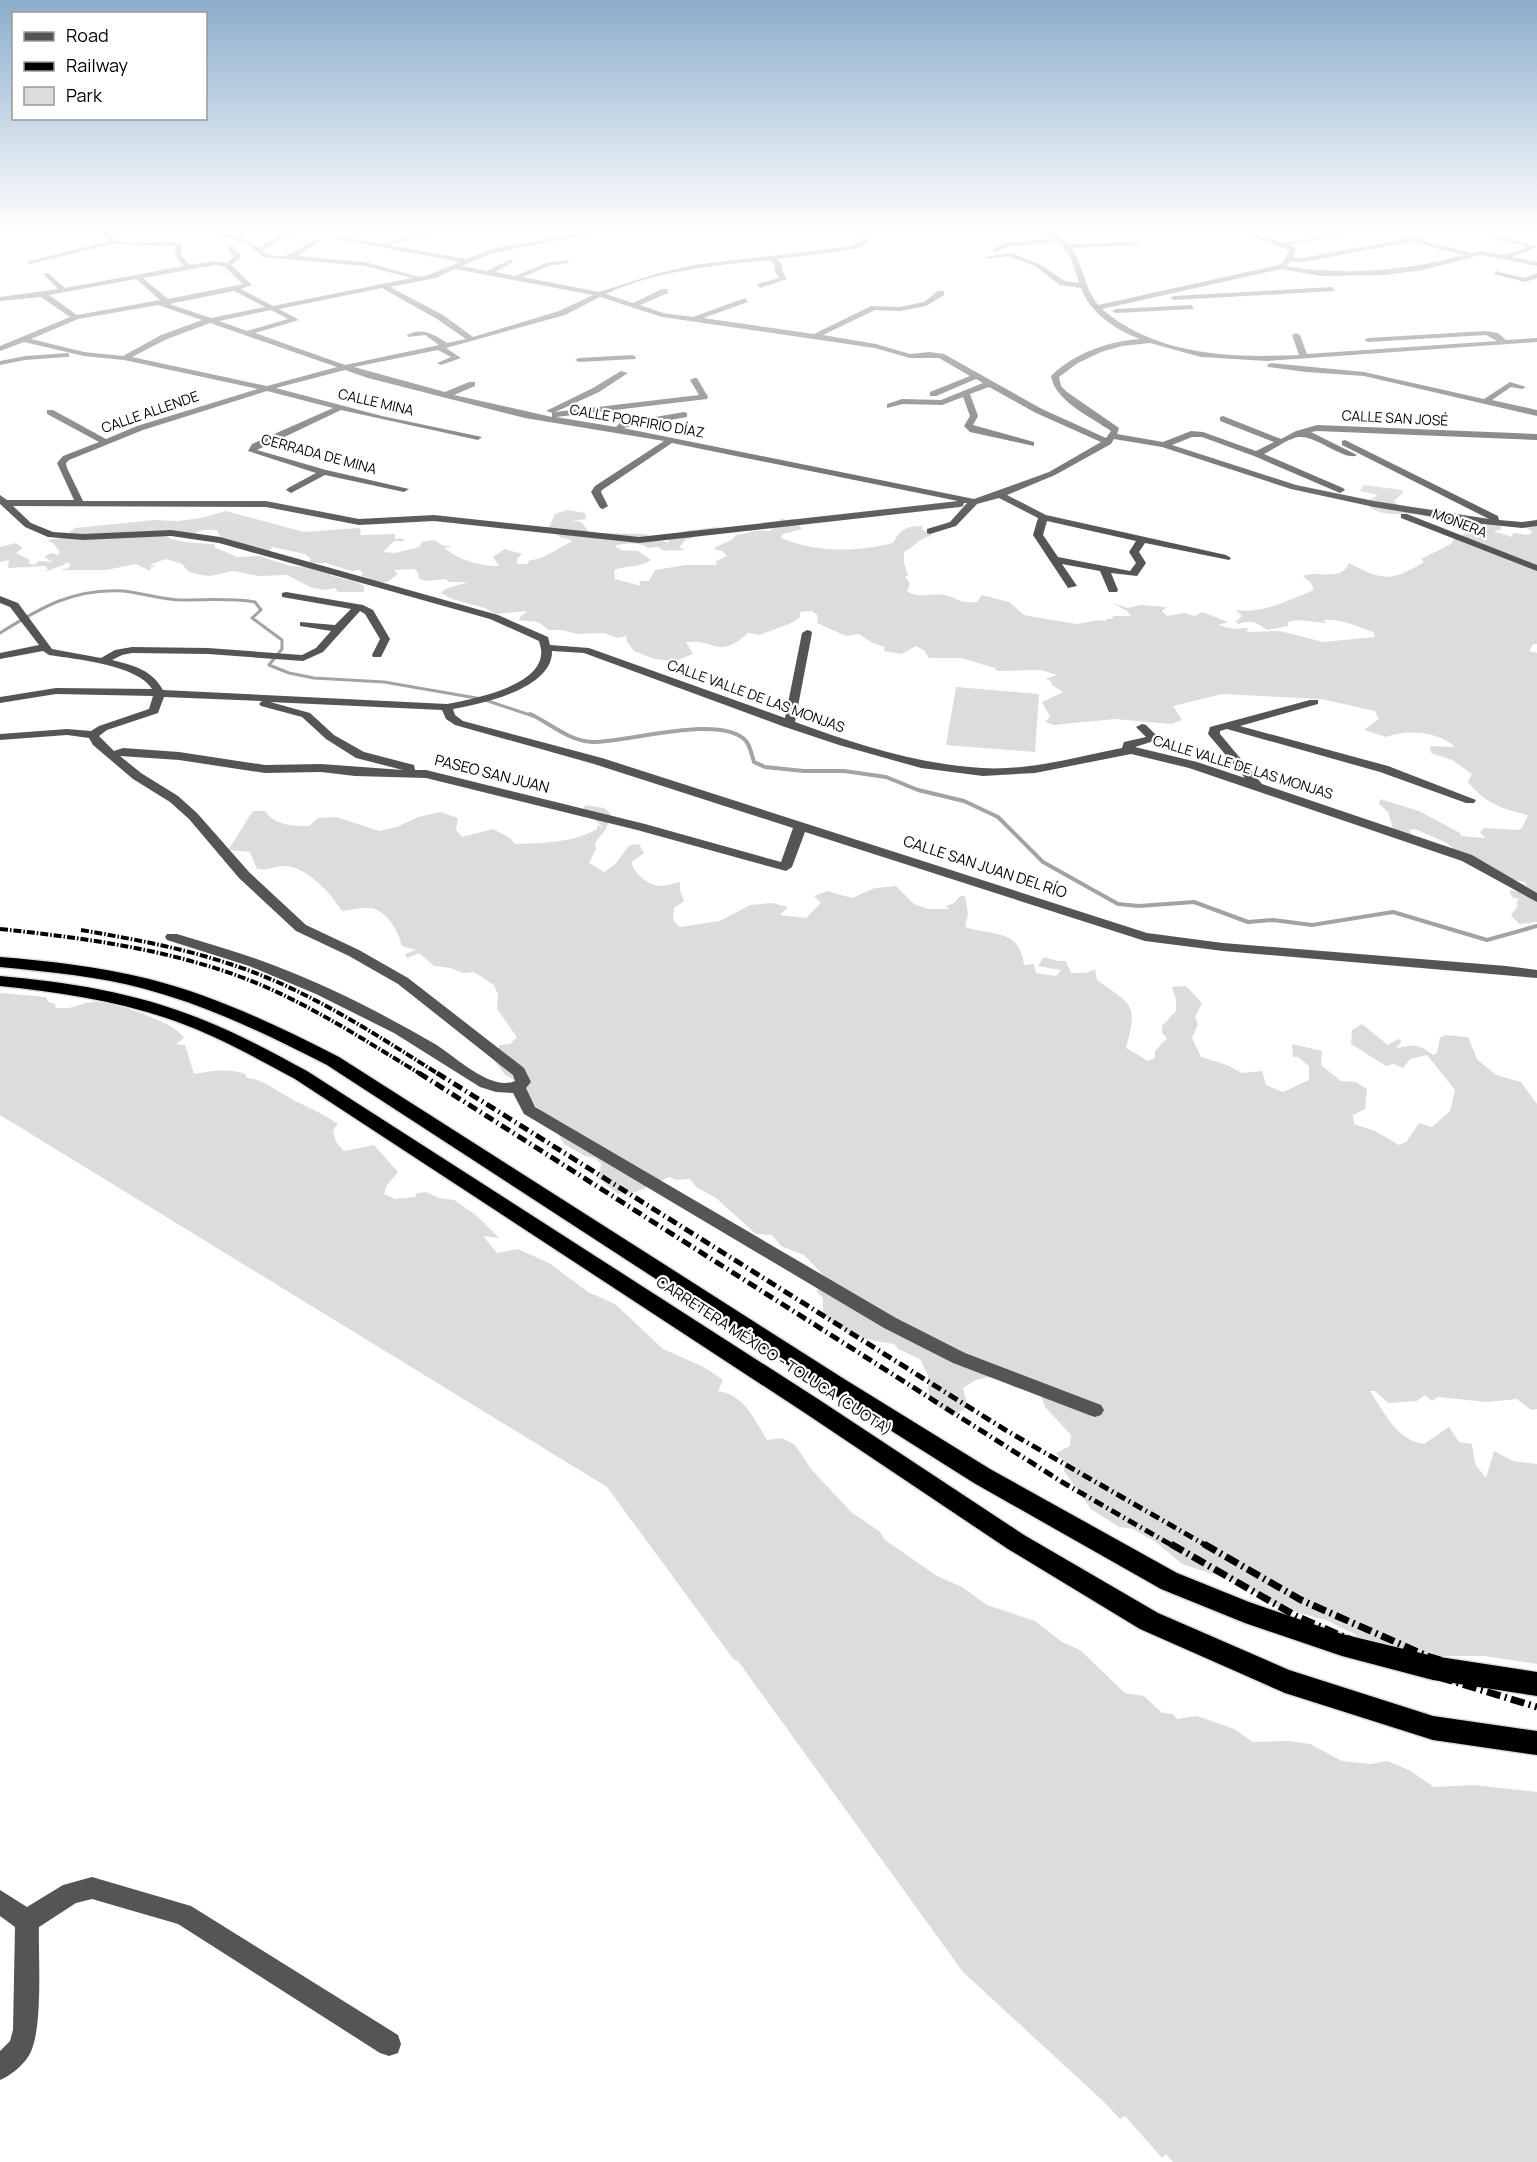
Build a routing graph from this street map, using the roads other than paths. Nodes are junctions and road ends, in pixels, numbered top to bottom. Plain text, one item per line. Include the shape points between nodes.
1 (40, 332) edge
2 (178, 332) edge
3 (243, 332) edge
4 (251, 332) edge
5 (461, 332) edge
6 (499, 332) edge
7 (784, 332) edge
8 (824, 332) edge
9 (1133, 332) edge
10 (247, 333) junction
11 (411, 335) dead end
12 (1296, 335) dead end
13 (815, 336) junction
14 (23, 339) junction
15 (472, 340) junction
16 (1537, 340) edge
17 (1147, 341) junction
18 (1506, 342) junction
19 (442, 346) junction
20 (1, 348) edge
21 (1387, 351) junction
22 (84, 354) junction
23 (632, 357) dead end
24 (1304, 357) junction
25 (124, 358) junction
26 (1250, 360) junction
27 (0, 363) edge
28 (441, 363) dead end
29 (345, 367) junction
30 (977, 376) junction
31 (694, 380) dead end
32 (991, 383) junction
33 (472, 384) dead end
34 (1522, 387) dead end
35 (268, 388) junction
36 (933, 394) dead end
37 (966, 394) junction
38 (447, 395) junction
39 (1486, 401) junction
40 (890, 406) dead end
41 (339, 408) junction
42 (50, 412) dead end
43 (1537, 413) edge
44 (684, 416) dead end
45 (537, 417) junction
46 (1223, 419) dead end
47 (608, 428) junction
48 (1299, 434) junction
49 (1113, 436) junction
50 (478, 437) dead end
51 (1537, 437) edge
52 (671, 440) junction
53 (1175, 440) junction
54 (106, 442) junction
55 (1282, 442) junction
56 (1345, 443) dead end
57 (1031, 444) dead end
58 (1164, 445) junction
59 (1257, 454) junction
60 (324, 472) junction
61 (1395, 475) dead end
62 (404, 489) dead end
63 (291, 490) dead end
64 (1000, 495) junction
65 (2, 501) edge
66 (79, 502) junction
67 (974, 502) junction
68 (1374, 504) junction
69 (603, 506) dead end
70 (1043, 517) junction
71 (1505, 523) junction
72 (1537, 523) edge
73 (930, 531) dead end
74 (1143, 538) junction
75 (1226, 558) dead end
76 (1056, 560) junction
77 (1104, 568) junction
78 (1537, 568) edge
79 (1072, 586) dead end
80 (1113, 590) dead end
81 (286, 595) dead end
82 (0, 599) edge
83 (359, 607) junction
84 (303, 624) dead end
85 (338, 629) junction
86 (807, 633) dead end
87 (46, 648) junction
88 (548, 648) junction
89 (0, 656) edge
90 (377, 656) dead end
91 (100, 662) junction
92 (159, 693) junction
93 (233, 695) junction
94 (0, 700) edge
95 (1314, 702) dead end
96 (447, 707) junction
97 (789, 725) junction
98 (1228, 726) junction
99 (1142, 727) dead end
100 (93, 735) junction
101 (0, 736) edge
102 (1131, 750) junction
103 (112, 755) junction
104 (426, 774) junction
105 (1257, 785) junction
106 (1470, 801) dead end
107 (801, 827) junction
108 (1537, 898) edge
109 (172, 937) dead end
110 (0, 962) edge
111 (1537, 974) edge
112 (0, 981) edge
113 (518, 1087) junction
114 (1095, 1410) dead end
115 (1537, 1684) edge
116 (1537, 1743) edge
117 (0, 1902) edge
118 (27, 1922) junction
119 (389, 2044) dead end
120 (0, 2068) edge

1 - 14 street
2 - 25 street
3 - 10 street, CALLE PORFIRIO DÍAZ
4 - 10 street
5 - 15 street
6 - 15 street, CALLE ALLENDE
7 - 13 street
8 - 13 street
9 - 17 street
10 - 29 street, CALLE PORFIRIO DÍAZ
11 - 19 street via 426,333
12 - 24 street
13 - 30 street via 909,356 933,354
14 - 20 street
14 - 22 street, CALLE MINA
15 - 19 street, CALLE ALLENDE
16 - 18 street
17 - 26 street via 1198,355
17 - 49 street via 1113,344 1054,376 1057,387
18 - 21 street
18 - 21 street via 1492,333 1368,340
19 - 28 street via 457,358
19 - 29 street, CALLE ALLENDE
21 - 24 street
22 - 25 street, CALLE MINA
22 - 27 street via 45,355
23 - 45 street via 580,360 624,375
24 - 26 street
25 - 35 street, CALLE MINA
26 - 39 street via 1306,370 1364,374
29 - 35 street, CALLE ALLENDE
29 - 38 street, CALLE PORFIRIO DÍAZ
30 - 32 street
30 - 36 street
31 - 45 street via 704,397
32 - 37 street
32 - 49 street via 1039,411
33 - 38 street
34 - 39 street via 1510,384
35 - 41 street, CALLE MINA
35 - 54 street, CALLE ALLENDE
37 - 40 street via 942,403 902,401
37 - 57 street via 974,416 968,426 973,430
38 - 45 street, CALLE PORFIRIO DÍAZ
39 - 43 street
41 - 50 street, CALLE MINA
41 - 60 street, CERRADA DE MINA via 252,449
42 - 54 street
44 - 47 street
45 - 47 street, CALLE PORFIRIO DÍAZ
46 - 55 street
47 - 52 street, CALLE PORFIRIO DÍAZ
48 - 51 street, CALLE SAN JOSÉ via 1326,428
48 - 55 street, CALLE SAN JOSÉ
48 - 61 street via 1311,435
49 - 53 street via 1134,431
49 - 58 street
49 - 64 street, CALLE PORFIRIO DÍAZ via 1072,463
52 - 67 street, CALLE PORFIRIO DÍAZ
52 - 69 street via 598,488
53 - 58 street
53 - 59 street via 1191,434 1203,435
54 - 66 street, CALLE ALLENDE via 61,463
55 - 59 street, CALLE SAN JOSÉ
56 - 71 street
58 - 68 street via 1294,487
59 - 68 street
60 - 62 street, CERRADA DE MINA
60 - 63 street
64 - 67 street, CALLE PORFIRIO DÍAZ
64 - 70 street
65 - 66 street via 51,505
65 - 88 street via 21,520 46,534 174,534 231,543 494,617 544,639
66 - 67 street via 266,504 359,522 434,518 639,540
67 - 73 street via 952,524
68 - 71 street
68 - 78 street, MONERA
70 - 74 street
70 - 76 street via 1038,535
71 - 72 street
74 - 75 street
74 - 77 street via 1134,552 1141,563 1133,574
76 - 77 street
76 - 79 street
77 - 80 street
81 - 83 street
82 - 87 street via 14,605
83 - 85 street via 347,615
83 - 90 street via 369,612 385,639
84 - 85 street
85 - 91 street via 316,654 303,658 132,650
86 - 97 street
87 - 89 street
87 - 91 street via 49,652
88 - 96 street via 544,664 522,685 477,702
88 - 97 street, CALLE VALLE DE LAS MONJAS via 585,650
91 - 92 street via 139,672 149,678
92 - 93 street
92 - 94 street via 56,691
92 - 100 street via 154,711
93 - 96 street
93 - 104 street via 306,715 330,737 360,755
95 - 98 street
96 - 107 street, CALLE SAN JUAN DEL RÍO via 450,717 459,723 598,760
97 - 102 street, CALLE VALLE DE LAS MONJAS via 877,754 982,772 1035,769
98 - 105 street via 1214,729 1214,734
98 - 106 street via 1372,766
99 - 102 street via 1154,739 1128,744
100 - 101 street via 67,732
100 - 103 street
102 - 105 street, CALLE VALLE DE LAS MONJAS
103 - 104 street, PASEO SAN JUAN via 123,752 179,756 265,769
103 - 113 street via 193,816 244,874 301,928 354,952 403,981 519,1071 523,1082
104 - 107 street, PASEO SAN JUAN via 786,867
105 - 108 street, CALLE VALLE DE LAS MONJAS via 1467,858
107 - 111 street, CALLE SAN JUAN DEL RÍO via 1145,937
109 - 113 street via 279,972 401,1031 479,1081 503,1089
110 - 115 highway, CARRETERA MÉXICO - TOLUCA (CUOTA) via 62,968 166,989 266,1026 333,1061 982,1476 1169,1581 1342,1645 1433,1668
112 - 116 highway, CARRETERA MÉXICO - TOLUCA (CUOTA) via 118,999 180,1017 301,1074 1016,1542 1149,1621 1296,1685 1433,1728
113 - 114 street via 529,1110 890,1323 959,1358
117 - 118 street
118 - 119 street via 71,1893 92,1888 183,1914
118 - 120 street via 25,2030 20,2048

